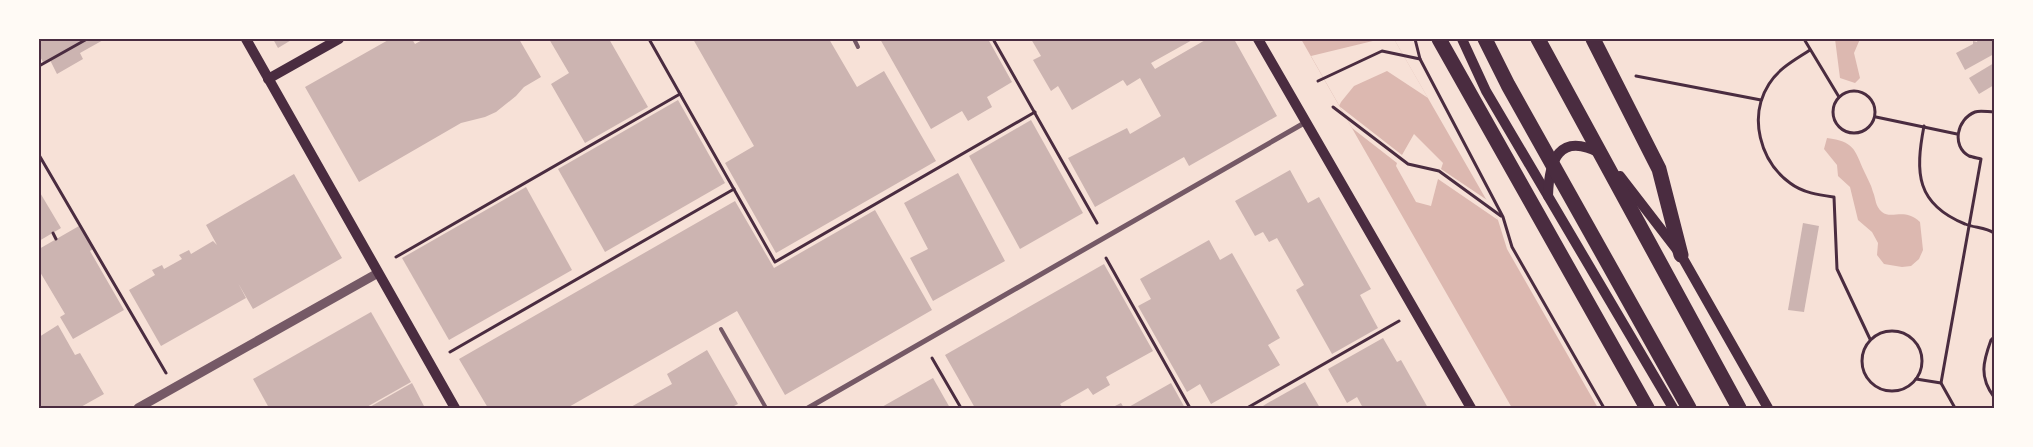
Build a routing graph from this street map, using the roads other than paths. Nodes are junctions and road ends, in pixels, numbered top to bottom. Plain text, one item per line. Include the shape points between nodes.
1 (246, 39) edge
2 (339, 39) edge
3 (854, 39) edge
4 (1258, 39) edge
5 (1439, 39) edge
6 (1462, 39) edge
7 (1485, 39) edge
8 (1538, 39) edge
9 (1546, 39) edge
10 (1592, 39) edge
11 (858, 47) dead end
12 (268, 79) junction
13 (1306, 122) junction
14 (1610, 158) junction
15 (1548, 197) junction
16 (1682, 255) junction
17 (378, 273) junction
18 (721, 329) dead end
19 (138, 408) edge
20 (455, 408) edge
21 (766, 408) edge
22 (808, 408) edge
23 (1471, 408) edge
24 (1647, 408) edge
25 (1673, 408) edge
26 (1689, 408) edge
27 (1739, 408) edge
28 (1768, 408) edge

1 - 12 main road
2 - 12 main road
3 - 11 lane
4 - 13 main road
5 - 24 highway
6 - 15 main road via 1486,91
7 - 26 highway
8 - 27 highway
9 - 14 main road
10 - 16 highway via 1659,169
12 - 17 main road
13 - 22 street
13 - 23 main road
14 - 15 main road via 1588,146 1571,146 1557,153 1549,174
14 - 16 main road via 1623,182
15 - 25 main road
16 - 28 main road
17 - 19 street
17 - 20 main road
18 - 21 lane

